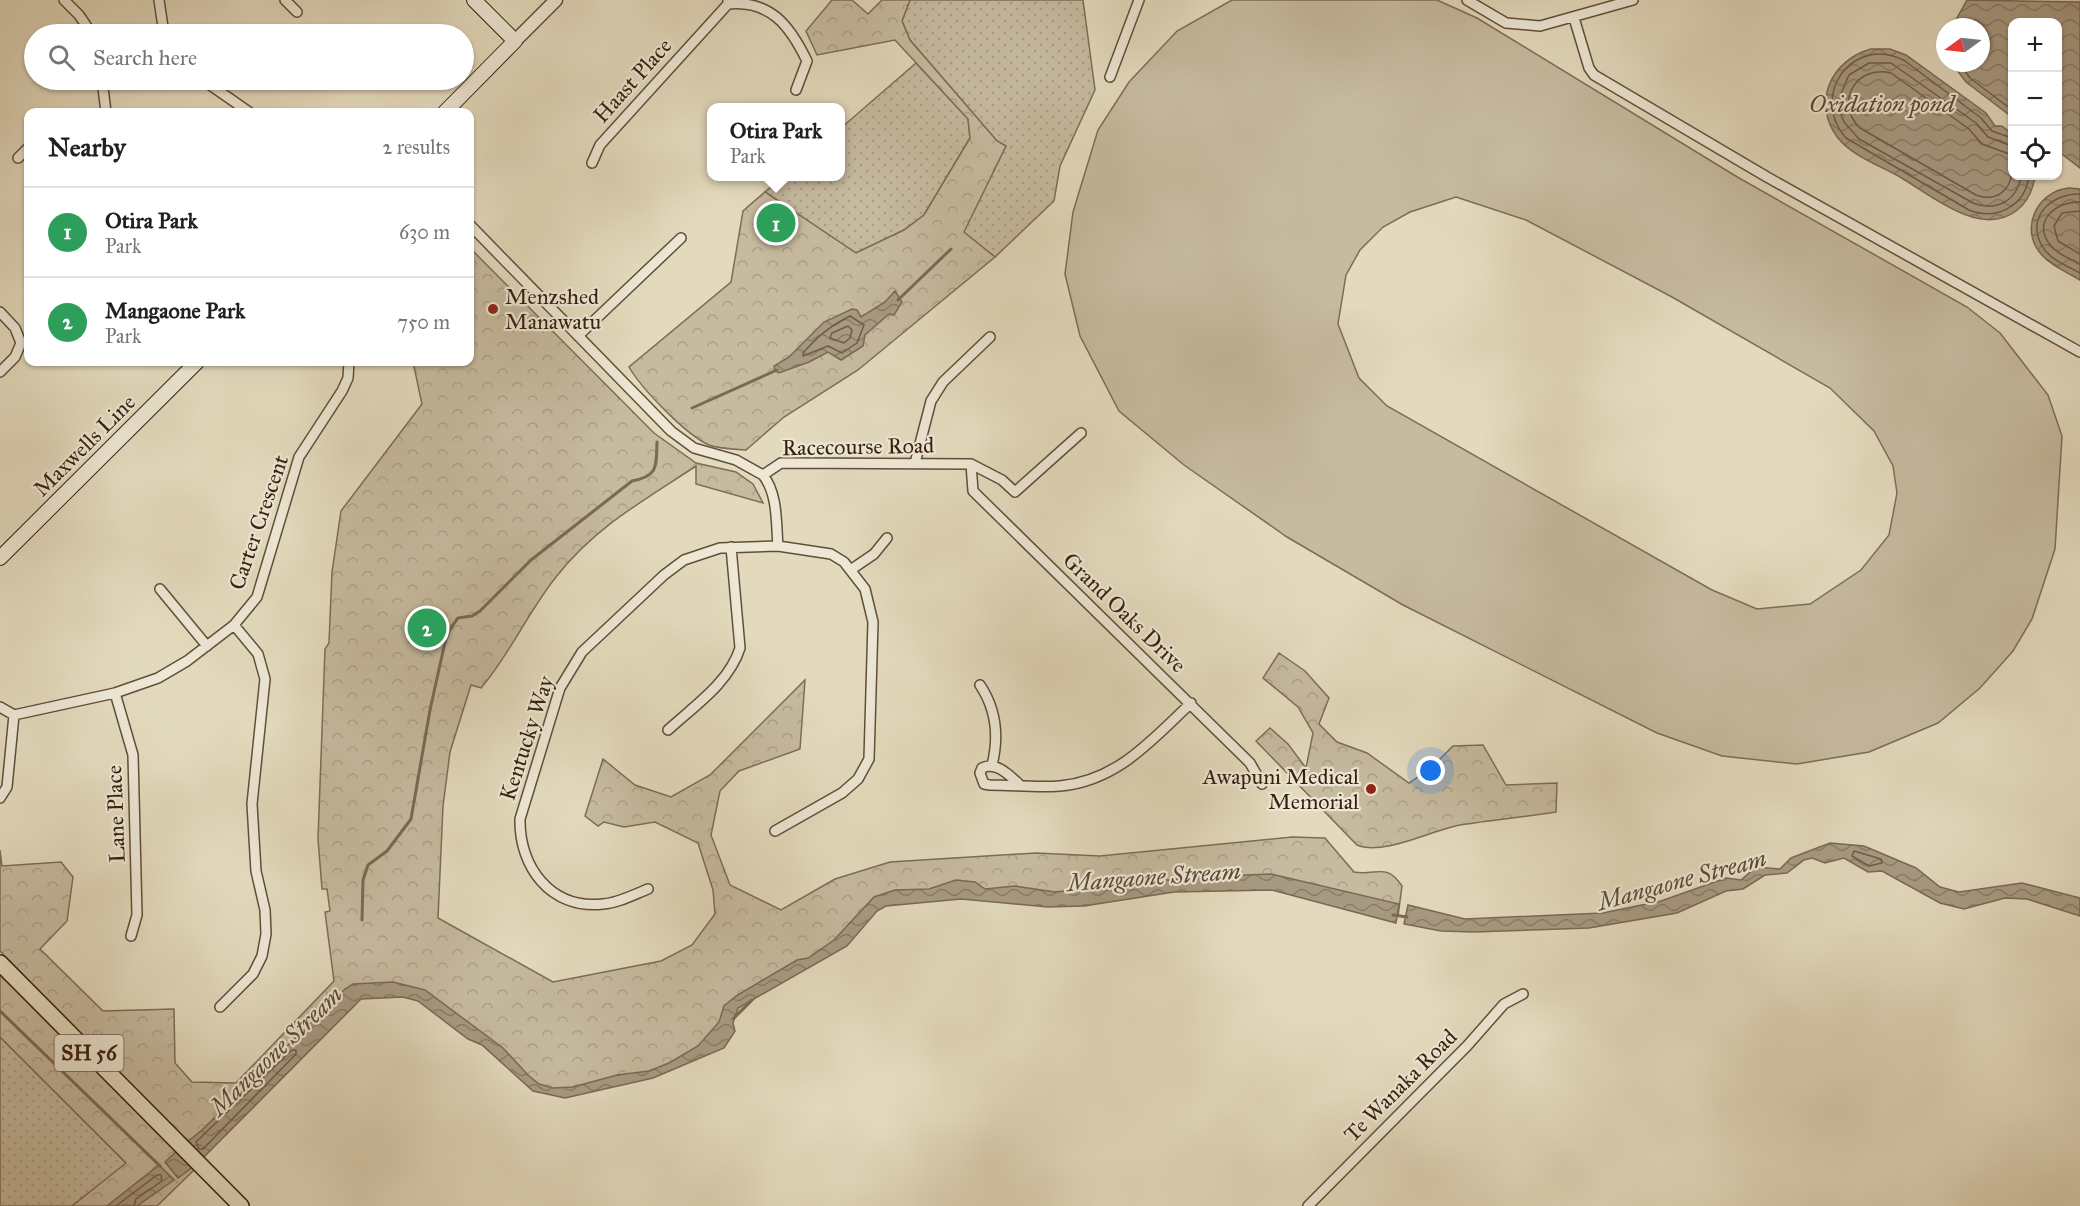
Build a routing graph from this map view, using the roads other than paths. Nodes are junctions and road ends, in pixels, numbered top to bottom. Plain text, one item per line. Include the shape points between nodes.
1 (64, 0) edge
2 (159, 0) edge
3 (285, 0) edge
4 (474, 0) edge
5 (556, 0) edge
6 (1139, 0) edge
7 (1467, 0) edge
8 (1633, 0) edge
9 (728, 2) edge
10 (297, 12) dead end
11 (1574, 18) junction
12 (86, 24) edge
13 (163, 24) edge
14 (515, 41) junction
15 (1110, 77) dead end
16 (474, 83) edge
17 (103, 90) edge
18 (217, 90) edge
19 (467, 90) edge
20 (796, 90) dead end
21 (106, 108) edge
22 (243, 108) edge
23 (449, 108) edge
24 (24, 152) edge
25 (18, 158) dead end
26 (592, 163) dead end
27 (474, 229) edge
28 (681, 238) dead end
29 (0, 312) edge
30 (578, 336) junction
31 (990, 337) dead end
32 (2080, 352) edge
33 (193, 366) edge
34 (349, 366) edge
35 (0, 372) edge
36 (1081, 433) dead end
37 (915, 463) junction
38 (971, 464) junction
39 (763, 475) junction
40 (887, 538) dead end
41 (778, 546) junction
42 (731, 547) junction
43 (0, 558) edge
44 (852, 569) junction
45 (160, 589) dead end
46 (234, 625) junction
47 (207, 646) junction
48 (980, 685) dead end
49 (115, 693) junction
50 (1191, 704) junction
51 (0, 707) edge
52 (14, 715) junction
53 (668, 730) dead end
54 (992, 765) junction
55 (1019, 784) junction
56 (1262, 784) dead end
57 (0, 798) edge
58 (775, 831) dead end
59 (648, 889) dead end
60 (131, 936) dead end
61 (0, 963) edge
62 (1523, 994) dead end
63 (220, 1007) dead end
64 (241, 1206) edge
65 (1308, 1206) edge

1 - 12 street
2 - 13 street
3 - 10 street
4 - 14 main road
5 - 14 street
6 - 15 street
7 - 11 street via 1506,23 1540,26
8 - 11 street
9 - 20 street via 764,8 795,37 807,62
9 - 26 street, Haast Place via 600,146
11 - 32 street via 1594,75
14 - 16 main road
17 - 21 street
18 - 22 street
19 - 23 main road
24 - 25 street
27 - 30 street, Racecourse Road
28 - 30 street
29 - 35 street via 15,328 21,343 15,357
30 - 39 street, Racecourse Road via 684,442 704,453 747,464
31 - 37 street via 942,382 931,401
33 - 43 main road, Maxwells Line
34 - 46 street, Carter Crescent via 342,391 296,465 257,597
36 - 38 street, Racecourse Road via 1015,492 1002,480
37 - 38 street, Racecourse Road
37 - 39 street, Racecourse Road via 781,463
38 - 50 street, Grand Oaks Drive via 973,491
39 - 41 street via 774,501
40 - 44 street via 874,554
41 - 42 street, Kentucky Way
41 - 44 street, Kentucky Way via 831,555
42 - 53 street via 740,638 736,662
42 - 59 street, Kentucky Way via 695,554 674,566 582,652 560,688 520,819 522,849 531,869 552,891 591,905 619,901
44 - 58 street via 865,589 873,622 869,759 858,779 842,793
45 - 47 street
46 - 47 street, Carter Crescent
46 - 63 street via 258,654 265,679 252,804 256,871 266,934 253,974
47 - 49 street, Carter Crescent via 173,671
48 - 54 street via 991,701 995,727
49 - 52 street, Carter Crescent
49 - 60 street, Lane Place via 133,755 137,915
50 - 55 street via 1140,752 1111,772 1059,786
50 - 56 street, Grand Oaks Drive via 1250,763
51 - 52 street
52 - 57 street via 7,787
54 - 55 street
54 - 55 street via 982,768 984,784
61 - 64 main road, SH 56
62 - 65 street, Te Wanaka Road via 1504,1004

